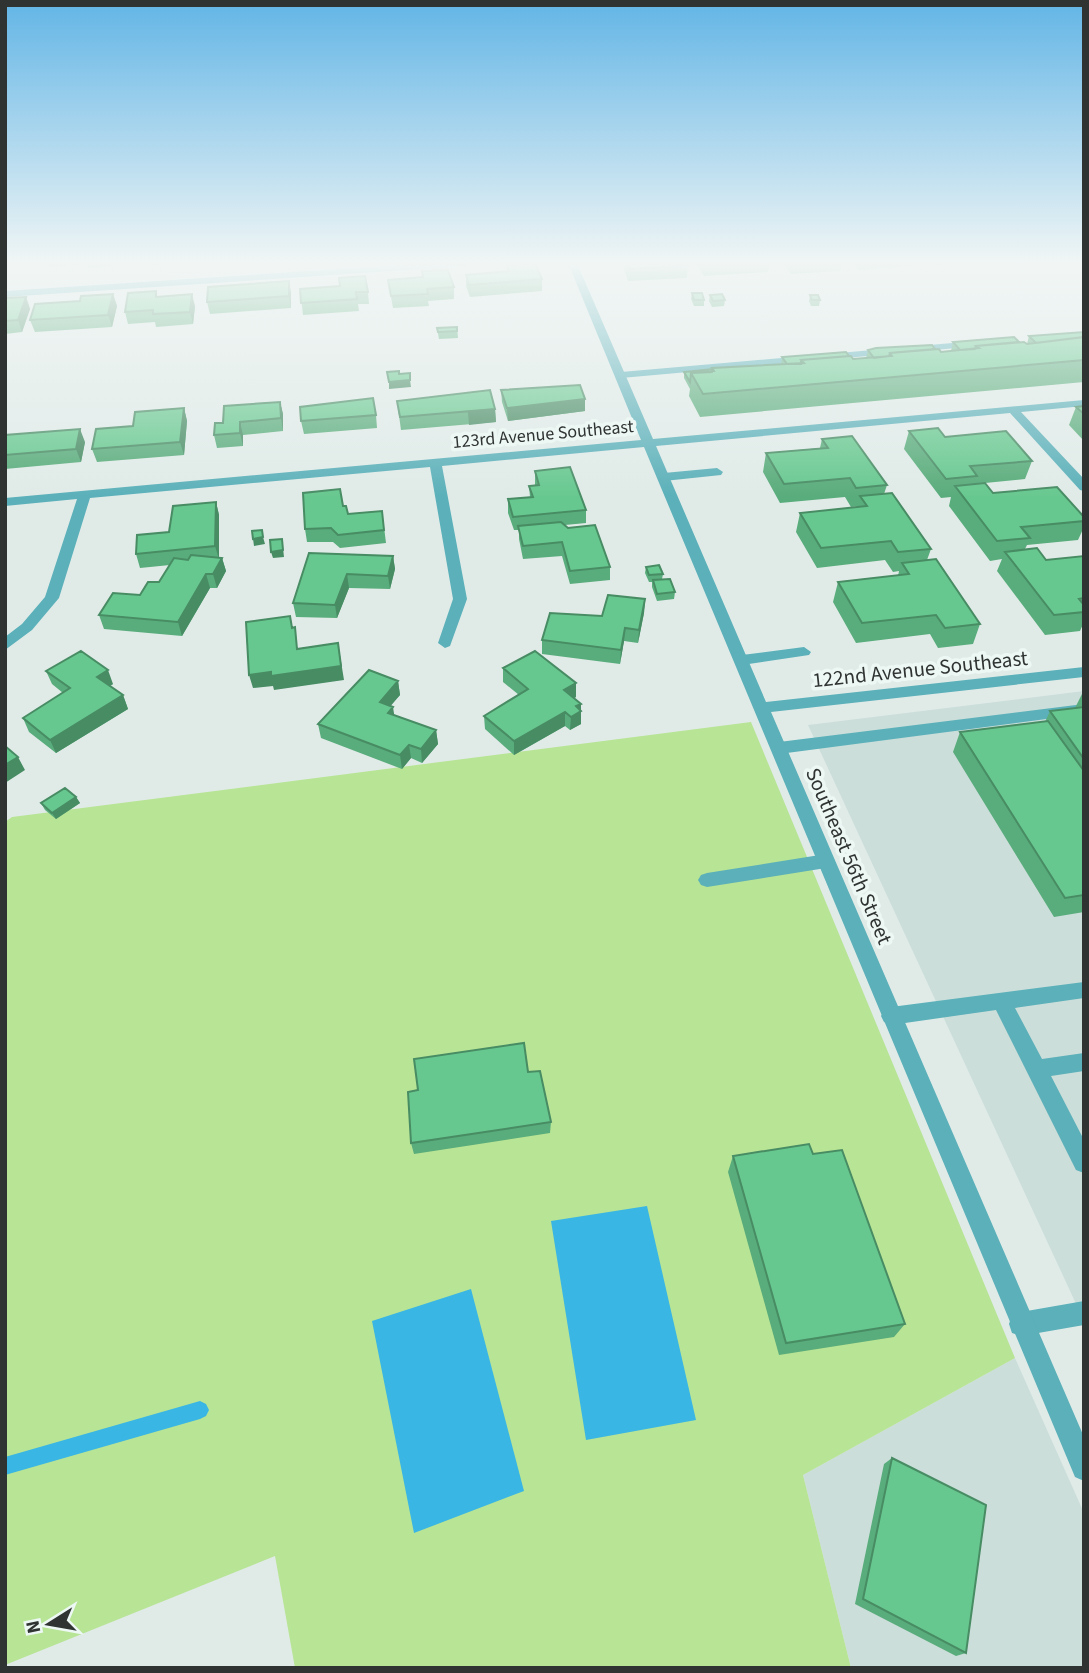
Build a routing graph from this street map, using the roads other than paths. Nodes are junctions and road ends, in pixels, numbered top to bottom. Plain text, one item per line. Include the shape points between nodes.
1 (606, 341) edge
2 (982, 343) edge
3 (621, 375) junction
4 (1084, 402) edge
5 (1012, 409) junction
6 (649, 441) junction
7 (435, 462) junction
8 (717, 472) dead end
9 (664, 477) junction
10 (1083, 484) edge
11 (85, 495) junction
12 (5, 502) edge
13 (445, 643) dead end
14 (5, 645) edge
15 (804, 652) dead end
16 (742, 660) junction
17 (1084, 672) edge
18 (762, 708) junction
19 (1084, 709) edge
20 (779, 748) junction
21 (826, 861) junction
22 (707, 880) dead end
23 (1084, 990) edge
24 (1002, 1002) junction
25 (891, 1016) junction
26 (1084, 1062) edge
27 (1036, 1069) junction
28 (1084, 1163) edge
29 (1084, 1313) edge
30 (1021, 1324) junction
31 (1084, 1468) edge

1 - 3 street, Southeast 56th Street
2 - 3 street
3 - 6 street, Southeast 56th Street
4 - 5 street, 123rd Avenue Southeast
5 - 6 street, 123rd Avenue Southeast
5 - 10 street
6 - 7 street, 123rd Avenue Southeast
6 - 9 street, Southeast 56th Street
7 - 11 street, 123rd Avenue Southeast
7 - 13 street via 460,599
8 - 9 street
9 - 16 street, Southeast 56th Street
11 - 12 street, 123rd Avenue Southeast
11 - 14 street via 52,598
15 - 16 street
16 - 18 street, Southeast 56th Street
17 - 18 street, 122nd Avenue Southeast
18 - 20 street, Southeast 56th Street
19 - 20 street
20 - 21 street, Southeast 56th Street
21 - 22 street
21 - 25 street, Southeast 56th Street
23 - 24 street
24 - 25 street
24 - 27 street
25 - 30 street, Southeast 56th Street
26 - 27 street
27 - 28 street
29 - 30 street
30 - 31 street, Southeast 56th Street

